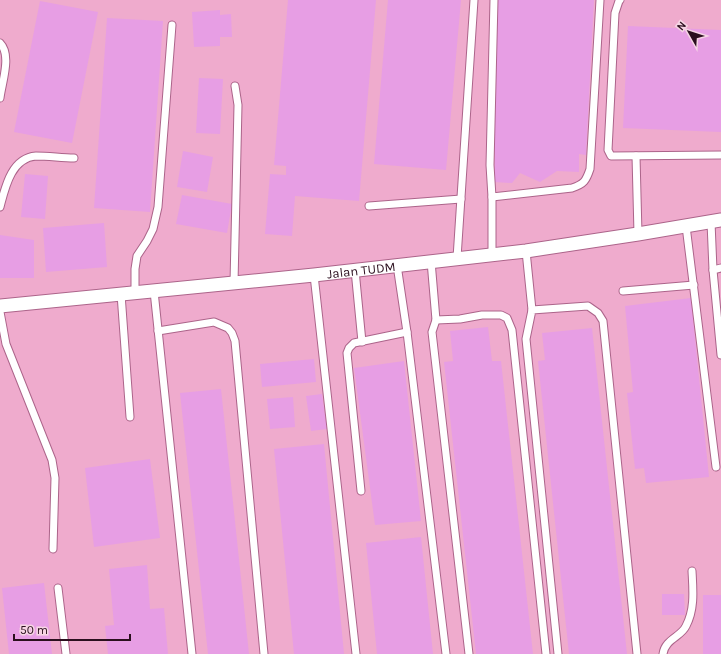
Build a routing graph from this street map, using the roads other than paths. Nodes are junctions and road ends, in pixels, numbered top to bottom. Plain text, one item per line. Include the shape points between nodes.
1 (474, 0) edge
2 (494, 0) edge
3 (600, 0) edge
4 (620, 0) edge
5 (172, 25) dead end
6 (0, 43) edge
7 (235, 86) dead end
8 (0, 98) edge
9 (721, 155) edge
10 (636, 156) junction
11 (74, 158) dead end
12 (492, 197) junction
13 (461, 199) junction
14 (369, 206) dead end
15 (0, 207) edge
16 (716, 221) edge
17 (686, 226) junction
18 (638, 234) junction
19 (526, 251) junction
20 (492, 254) junction
21 (457, 258) junction
22 (431, 261) junction
23 (397, 265) junction
24 (721, 268) edge
25 (355, 270) junction
26 (713, 270) junction
27 (314, 274) junction
28 (234, 283) junction
29 (694, 285) junction
30 (154, 291) junction
31 (623, 291) dead end
32 (135, 293) junction
33 (121, 294) junction
34 (0, 306) edge
35 (532, 310) junction
36 (0, 312) edge
37 (436, 320) junction
38 (158, 331) junction
39 (407, 332) junction
40 (362, 342) junction
41 (721, 355) edge
42 (130, 417) dead end
43 (716, 467) dead end
44 (360, 491) dead end
45 (53, 549) dead end
46 (692, 571) dead end
47 (58, 588) dead end
48 (66, 654) edge
49 (192, 654) edge
50 (264, 654) edge
51 (356, 654) edge
52 (446, 654) edge
53 (469, 654) edge
54 (546, 654) edge
55 (558, 654) edge
56 (637, 654) edge
57 (663, 654) edge

1 - 13 lane
2 - 12 lane via 490,165
3 - 12 lane via 590,169 587,178 582,184 572,188
4 - 10 lane via 615,13 608,150 611,156
5 - 32 lane via 158,207 153,229 137,256 134,269
6 - 8 lane via 4,47 6,58
7 - 28 lane via 238,105
9 - 10 lane
10 - 18 lane
11 - 15 lane via 35,156 22,162 7,181
12 - 20 lane
13 - 14 lane
13 - 21 lane
16 - 17 street, Jalan TUDM
16 - 26 lane
17 - 18 street, Jalan TUDM
17 - 29 lane
18 - 19 street, Jalan TUDM
19 - 20 street, Jalan TUDM
19 - 35 lane
20 - 21 street, Jalan TUDM
21 - 22 street, Jalan TUDM
22 - 23 street, Jalan TUDM
22 - 37 lane
23 - 25 street, Jalan TUDM
23 - 39 lane
24 - 26 lane
25 - 27 street, Jalan TUDM
25 - 40 lane
26 - 41 lane
27 - 28 street, Jalan TUDM
27 - 51 lane
28 - 30 street, Jalan TUDM
29 - 31 lane
29 - 43 lane
30 - 32 street, Jalan TUDM
30 - 38 lane
32 - 33 street, Jalan TUDM
33 - 34 street, Jalan TUDM
33 - 42 lane
35 - 55 lane via 526,339
35 - 56 lane via 588,306 598,313 603,321
36 - 45 lane via 6,344 52,460 55,478
37 - 53 lane via 432,332
37 - 54 lane via 501,315 507,318 512,330
38 - 49 lane
38 - 50 lane via 214,322 228,328 235,341
39 - 40 lane
39 - 52 lane
40 - 44 lane via 354,344 347,353
46 - 57 lane via 693,604 686,627 664,647
47 - 48 lane

